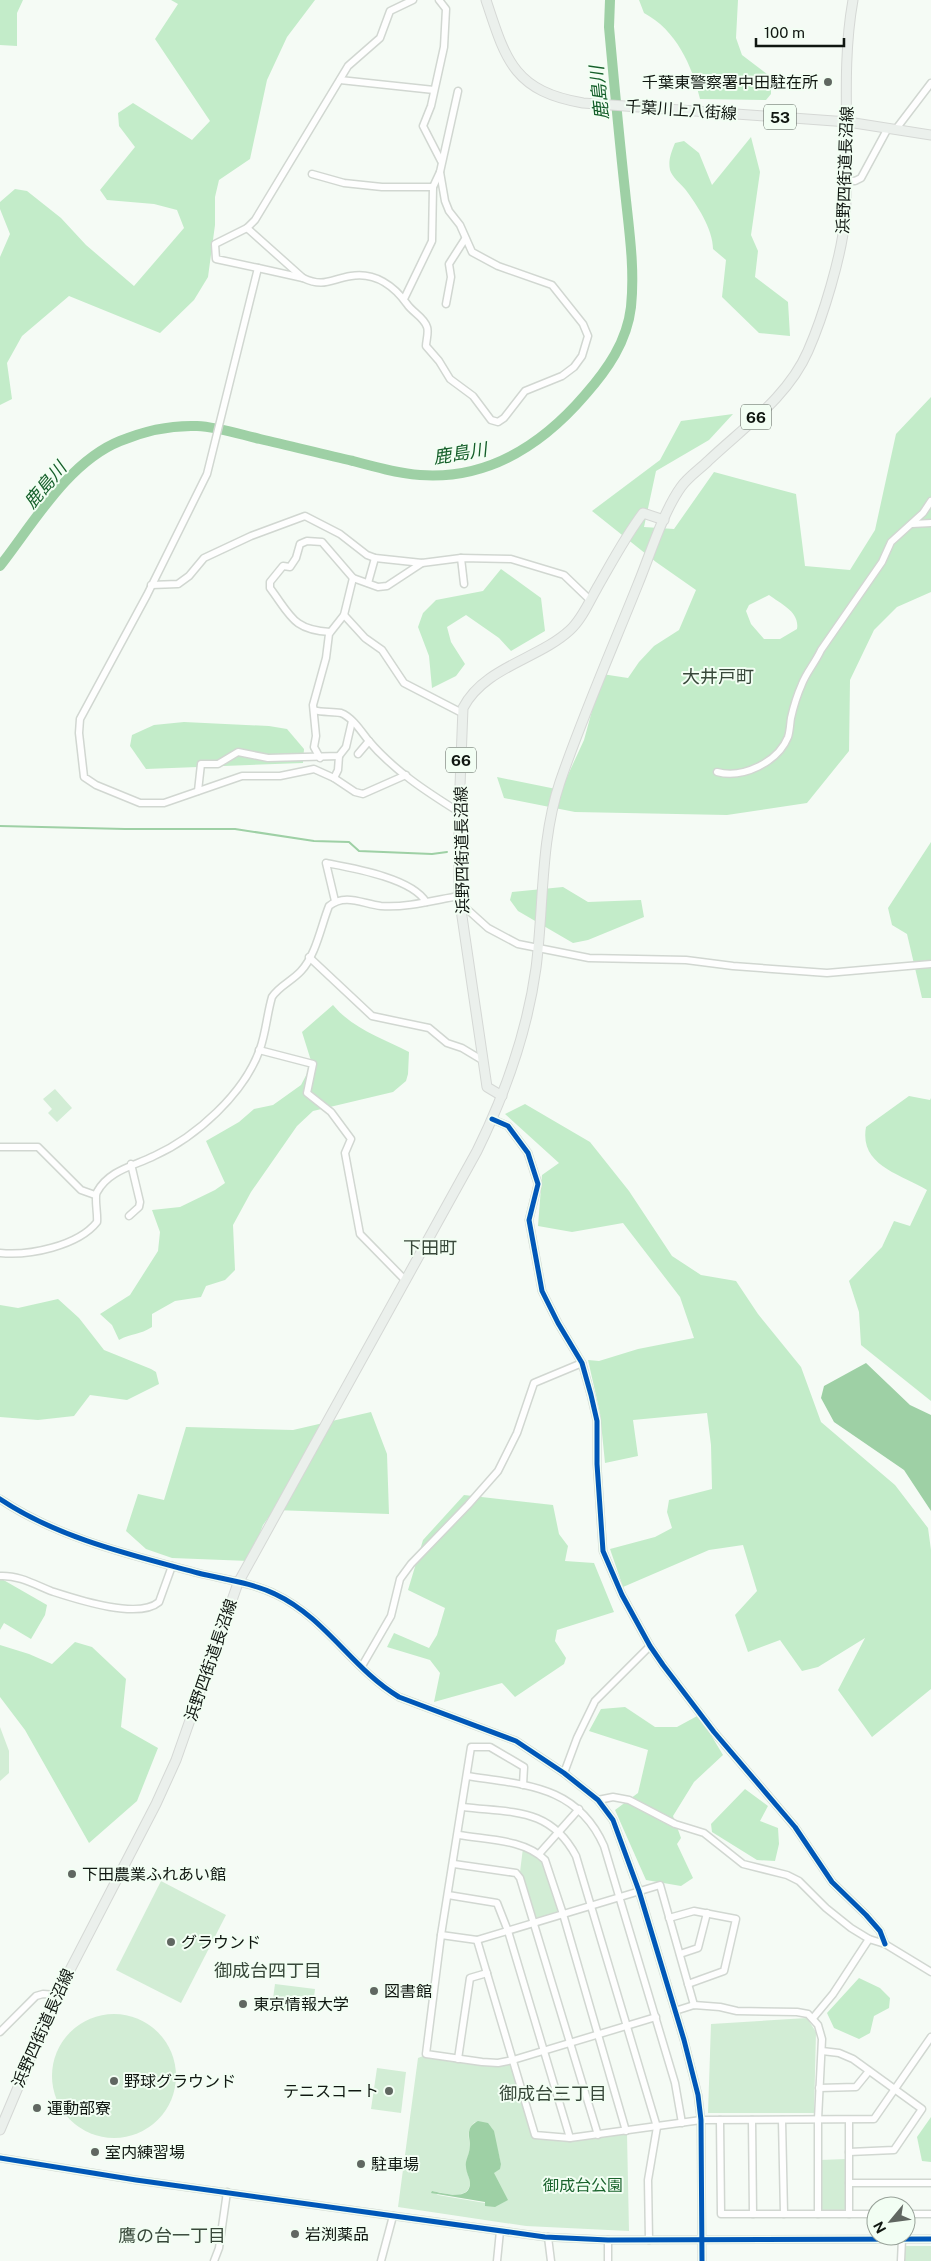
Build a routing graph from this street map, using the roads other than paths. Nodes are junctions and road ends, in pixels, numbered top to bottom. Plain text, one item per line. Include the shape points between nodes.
1 (413, 0) edge
2 (439, 0) edge
3 (486, 0) edge
4 (854, 0) edge
5 (340, 80) junction
6 (931, 83) edge
7 (434, 90) junction
8 (458, 91) dead end
9 (848, 122) junction
10 (892, 128) junction
11 (931, 135) edge
12 (441, 161) junction
13 (440, 172) junction
14 (312, 174) dead end
15 (846, 180) junction
16 (433, 187) junction
17 (247, 228) junction
18 (465, 239) junction
19 (258, 268) junction
20 (303, 278) junction
21 (404, 299) junction
22 (446, 304) dead end
23 (931, 501) edge
24 (664, 520) junction
25 (931, 523) edge
26 (912, 524) junction
27 (375, 558) junction
28 (461, 558) junction
29 (422, 563) junction
30 (353, 578) junction
31 (368, 583) junction
32 (464, 584) dead end
33 (151, 586) junction
34 (590, 600) junction
35 (344, 615) junction
36 (330, 632) junction
37 (314, 710) junction
38 (462, 713) junction
39 (352, 720) junction
40 (369, 741) junction
41 (358, 754) dead end
42 (339, 756) junction
43 (320, 758) junction
44 (717, 772) dead end
45 (406, 775) junction
46 (334, 778) junction
47 (198, 791) junction
48 (459, 812) junction
49 (460, 896) junction
50 (335, 902) junction
51 (426, 902) junction
52 (461, 908) junction
53 (537, 949) junction
54 (309, 958) junction
55 (931, 964) edge
56 (260, 1050) junction
57 (482, 1060) junction
58 (502, 1096) junction
59 (492, 1119) junction
60 (0, 1146) edge
61 (131, 1164) junction
62 (95, 1196) junction
63 (129, 1216) dead end
64 (0, 1253) edge
65 (405, 1280) junction
66 (582, 1363) junction
67 (0, 1499) edge
68 (172, 1566) junction
69 (0, 1576) edge
70 (238, 1583) junction
71 (650, 1646) junction
72 (362, 1666) junction
73 (564, 1773) junction
74 (467, 1776) junction
75 (523, 1785) junction
76 (598, 1800) junction
77 (463, 1807) junction
78 (579, 1809) junction
79 (559, 1832) junction
80 (458, 1835) junction
81 (539, 1854) junction
82 (454, 1864) junction
83 (639, 1891) junction
84 (448, 1895) junction
85 (620, 1897) junction
86 (592, 1906) junction
87 (707, 1913) junction
88 (563, 1914) junction
89 (669, 1918) junction
90 (534, 1923) junction
91 (508, 1931) junction
92 (442, 1935) junction
93 (869, 1939) junction
94 (477, 1940) junction
95 (885, 1944) junction
96 (680, 1954) junction
97 (931, 1972) edge
98 (487, 1973) junction
99 (688, 1984) junction
100 (57, 1995) junction
101 (694, 2006) junction
102 (675, 2011) junction
103 (656, 2017) junction
104 (813, 2018) junction
105 (627, 2026) junction
106 (0, 2032) edge
107 (598, 2034) junction
108 (931, 2037) edge
109 (571, 2042) junction
110 (544, 2051) junction
111 (822, 2051) junction
112 (458, 2059) junction
113 (513, 2060) junction
114 (869, 2071) junction
115 (820, 2088) junction
116 (896, 2090) junction
117 (701, 2120) junction
118 (720, 2120) junction
119 (752, 2120) junction
120 (782, 2120) junction
121 (818, 2120) junction
122 (849, 2120) junction
123 (682, 2123) junction
124 (657, 2126) junction
125 (0, 2130) edge
126 (626, 2131) junction
127 (598, 2135) junction
128 (570, 2138) junction
129 (849, 2152) junction
130 (0, 2158) edge
131 (849, 2183) junction
132 (931, 2183) edge
133 (227, 2192) junction
134 (753, 2214) junction
135 (784, 2214) junction
136 (818, 2214) junction
137 (849, 2214) junction
138 (866, 2214) edge
139 (916, 2214) edge
140 (931, 2214) edge
141 (393, 2216) junction
142 (500, 2231) junction
143 (548, 2237) junction
144 (866, 2239) edge
145 (916, 2239) edge
146 (931, 2239) edge
147 (608, 2240) junction
148 (649, 2240) junction
149 (703, 2240) junction
150 (902, 2246) edge
151 (214, 2261) edge
152 (381, 2261) edge
153 (497, 2261) edge
154 (550, 2261) edge
155 (608, 2261) edge
156 (702, 2261) edge
157 (901, 2261) edge

1 - 5 street via 390,11 380,38 351,62
2 - 7 street via 444,4 446,13 444,47
3 - 9 main road, 千葉川上八街線 / 53 via 504,52 513,67 526,81 550,96 583,103
4 - 9 main road, 浜野四街道長沼線 / 66 via 848,29
5 - 7 street
5 - 17 street via 255,220
6 - 10 street
7 - 12 street via 422,126
8 - 12 street
9 - 10 main road, 千葉川上八街線 / 53
9 - 15 main road, 浜野四街道長沼線 / 66
10 - 11 main road, 千葉川上八街線 / 53
10 - 15 street via 861,178
12 - 13 street
13 - 16 street
13 - 18 street via 445,201
14 - 16 street via 344,183
15 - 24 main road, 浜野四街道長沼線 / 66 via 843,237 818,325 800,367 766,409 681,486
16 - 21 street via 432,241
17 - 19 street via 214,244 216,259
17 - 20 street
18 - 21 street via 472,252 485,260 552,285 583,324 588,336 582,356 574,367 562,376 525,391 504,418 495,422 473,396 450,379 428,351 428,328
18 - 22 street via 449,264 451,277
19 - 20 street
19 - 33 street via 207,474
20 - 21 street via 334,282 354,275 374,278 394,287
23 - 26 street
24 - 34 main road, 浜野四街道長沼線 / 66 via 643,513 628,532
24 - 53 main road, 浜野四街道長沼線 / 66 via 554,802
25 - 26 street
26 - 44 street via 891,542 882,562 821,650 802,683 781,750 753,769
27 - 29 street
27 - 31 street
27 - 33 street via 340,534 305,516 204,558 178,584
28 - 29 street
28 - 32 street
28 - 34 street via 511,559 539,566 564,575
29 - 31 street via 387,586
30 - 31 street
30 - 35 street
30 - 36 street via 322,542 307,541 300,544 290,567 283,566 270,582 270,588 298,625 312,631
33 - 47 street via 80,719 84,776 96,785 140,803 164,803
34 - 38 main road, 浜野四街道長沼線 / 66 via 571,630 501,670 470,696
35 - 36 street
35 - 38 street via 382,650 404,683
36 - 37 street via 312,704
37 - 39 street via 341,713
37 - 43 street via 314,747
38 - 48 main road, 浜野四街道長沼線 / 66
39 - 40 street
39 - 42 street via 346,747
40 - 41 street
40 - 45 street via 383,758
42 - 43 street
42 - 46 street
43 - 47 street via 268,758 238,752 218,764 201,764
45 - 46 street via 363,794
45 - 48 street
46 - 47 street via 314,769 280,776 252,774
48 - 49 main road, 浜野四街道長沼線 / 66
49 - 51 street
49 - 52 main road, 浜野四街道長沼線 / 66
50 - 51 street via 346,899 391,906
50 - 51 street via 326,863 390,879 417,891
50 - 54 street via 329,906
52 - 53 street via 509,940
52 - 57 main road, 浜野四街道長沼線 / 66
53 - 55 street via 604,959 686,960 806,972
53 - 58 main road, 浜野四街道長沼線 via 525,1028
54 - 56 street via 302,970 276,990 272,997
54 - 57 street via 372,1016 429,1028 446,1043
56 - 61 street via 236,1089 202,1126 166,1150
56 - 65 street via 312,1064 306,1093 331,1112 351,1139 345,1153 360,1234
57 - 58 main road, 浜野四街道長沼線 / 66 via 487,1087
58 - 59 main road, 浜野四街道長沼線
59 - 65 main road, 浜野四街道長沼線
59 - 66 street via 508,1126 528,1153 538,1184 530,1220 542,1292
60 - 62 street via 38,1147 81,1190
61 - 62 street via 117,1171
61 - 63 street via 140,1202
62 - 64 street via 97,1222 78,1235 50,1249
65 - 70 main road, 浜野四街道長沼線
66 - 71 street via 597,1421 603,1550 622,1595
66 - 72 street via 534,1383 517,1433 498,1471 400,1579 391,1616
67 - 68 street via 66,1533
68 - 69 street via 159,1602 137,1610 114,1608 19,1578
68 - 70 street
70 - 72 street via 272,1592 296,1605
70 - 100 main road, 浜野四街道長沼線 via 176,1760
71 - 73 street via 595,1701
71 - 95 street via 714,1732 795,1827 832,1882 880,1932
72 - 73 street via 384,1688 399,1697 516,1741
73 - 76 street
74 - 75 street
74 - 75 street via 471,1747 490,1747 524,1767
74 - 77 street
75 - 78 street via 560,1796
76 - 83 street via 618,1831
76 - 93 street via 613,1797 629,1800 675,1824 704,1833 743,1864 799,1881 838,1918
77 - 79 street via 532,1816 550,1823
77 - 80 street
78 - 79 street
78 - 85 street via 598,1832
79 - 81 street
79 - 86 street via 576,1856
80 - 81 street via 522,1845
80 - 82 street
81 - 88 street via 548,1867
82 - 84 street
82 - 90 street via 519,1875
83 - 85 street
83 - 89 street via 660,1885
83 - 102 street
84 - 91 street via 497,1903
84 - 92 street
85 - 86 street
85 - 103 street
86 - 88 street
86 - 105 street
87 - 89 street via 694,1911
87 - 96 street via 698,1948
87 - 99 street via 736,1919 724,1971
88 - 90 street
88 - 107 street
89 - 96 street
90 - 91 street
90 - 109 street
91 - 94 street
91 - 110 street
92 - 94 street
92 - 112 street via 426,2054
93 - 95 street
93 - 104 street
94 - 98 street
95 - 97 street
96 - 99 street
98 - 112 street via 470,1978
98 - 113 street
99 - 101 street
100 - 106 street via 36,1996
100 - 125 main road, 浜野四街道長沼線
101 - 102 street
101 - 104 street via 797,2012
102 - 117 street via 693,2069
103 - 105 street
103 - 123 street via 675,2083
104 - 111 street via 821,2031
105 - 107 street
105 - 124 street
107 - 109 street
107 - 126 street
108 - 116 street
109 - 110 street
109 - 127 street
110 - 113 street
110 - 128 street
111 - 114 street via 846,2055
111 - 115 street
112 - 113 street via 498,2063
113 - 128 street via 535,2135
114 - 115 street via 856,2087
114 - 116 street
115 - 121 street
116 - 122 street via 874,2119
116 - 129 street via 922,2109 897,2148 892,2151
117 - 118 street
117 - 123 street
117 - 149 street
118 - 119 street
118 - 134 street via 721,2214
119 - 120 street
119 - 134 street
120 - 121 street
120 - 135 street
121 - 122 street
121 - 136 street
122 - 129 street
123 - 124 street
124 - 126 street
124 - 148 street via 648,2180
126 - 127 street
127 - 128 street
129 - 131 street
130 - 133 street
131 - 132 street
131 - 137 street
133 - 141 street
133 - 151 street via 219,2248
134 - 135 street
135 - 136 street
136 - 137 street
137 - 138 street
139 - 140 street
141 - 142 street
141 - 152 street
142 - 143 street
142 - 153 street
143 - 147 street
143 - 154 street
144 - 149 street
145 - 146 street
147 - 148 street
147 - 155 street
148 - 149 street
149 - 156 street
150 - 157 street

